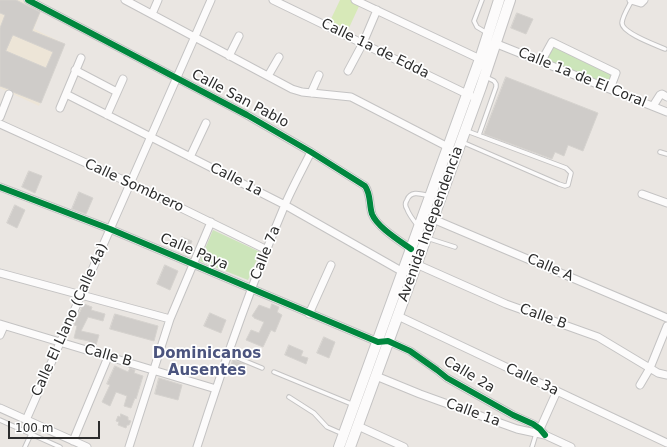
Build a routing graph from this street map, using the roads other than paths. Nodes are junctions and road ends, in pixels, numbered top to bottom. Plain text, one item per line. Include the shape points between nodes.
1 (28, 0) edge
2 (125, 0) edge
3 (158, 0) edge
4 (211, 0) edge
5 (273, 0) edge
6 (355, 0) edge
7 (482, 0) edge
8 (499, 0) edge
9 (510, 0) edge
10 (632, 0) edge
11 (644, 1) edge
12 (377, 10) junction
13 (152, 14) junction
14 (489, 34) junction
15 (239, 36) dead end
16 (194, 37) junction
17 (363, 43) junction
18 (497, 44) junction
19 (664, 49) dead end
20 (229, 56) junction
21 (279, 56) dead end
22 (81, 58) dead end
23 (480, 59) junction
24 (541, 62) junction
25 (76, 70) junction
26 (348, 71) dead end
27 (319, 75) dead end
28 (268, 76) junction
29 (485, 76) junction
30 (176, 78) junction
31 (123, 79) dead end
32 (610, 89) junction
33 (117, 92) junction
34 (311, 93) junction
35 (9, 94) dead end
36 (66, 94) junction
37 (472, 96) junction
38 (667, 97) edge
39 (653, 106) junction
40 (60, 108) dead end
41 (667, 112) edge
42 (107, 115) junction
43 (0, 117) edge
44 (206, 123) dead end
45 (0, 124) edge
46 (465, 130) junction
47 (479, 135) junction
48 (151, 136) junction
49 (461, 142) junction
50 (448, 147) junction
51 (310, 152) junction
52 (660, 152) dead end
53 (667, 154) edge
54 (190, 156) junction
55 (442, 178) junction
56 (130, 183) junction
57 (0, 187) edge
58 (642, 194) dead end
59 (431, 196) junction
60 (667, 203) edge
61 (285, 205) junction
62 (433, 218) junction
63 (211, 222) junction
64 (110, 230) junction
65 (424, 232) junction
66 (455, 247) dead end
67 (267, 250) junction
68 (411, 250) junction
69 (192, 264) junction
70 (416, 264) junction
71 (332, 265) dead end
72 (403, 272) junction
73 (0, 273) edge
74 (252, 289) junction
75 (82, 295) junction
76 (309, 314) junction
77 (398, 316) junction
78 (667, 318) edge
79 (170, 320) junction
80 (2, 325) edge
81 (667, 326) edge
82 (0, 335) edge
83 (388, 341) junction
84 (61, 342) junction
85 (378, 342) junction
86 (228, 354) junction
87 (108, 357) junction
88 (262, 368) dead end
89 (650, 368) junction
90 (153, 370) junction
91 (274, 372) dead end
92 (667, 375) edge
93 (376, 376) junction
94 (640, 385) dead end
95 (216, 389) junction
96 (556, 391) junction
97 (289, 397) dead end
98 (354, 405) junction
99 (0, 408) edge
100 (0, 420) edge
101 (26, 420) junction
102 (358, 426) junction
103 (538, 431) junction
104 (31, 434) junction
105 (344, 435) junction
106 (73, 441) junction
107 (667, 443) edge
108 (25, 447) edge
109 (60, 447) edge
110 (87, 447) edge
111 (129, 447) edge
112 (197, 447) edge
113 (339, 447) edge
114 (350, 447) edge
115 (404, 447) edge
116 (532, 447) edge
117 (571, 447) edge

1 - 30 street, Calle San Pablo
2 - 13 street
3 - 13 street
4 - 16 street, Calle El Llano (Calle 4a)
5 - 17 street, Calle 1a de Edda
6 - 12 street
7 - 14 lane via 474,21 477,27
8 - 14 main road, Avenida Independencia
9 - 18 main road, Avenida Independencia
10 - 11 street via 640,3
10 - 19 lane via 622,26 631,34
12 - 17 street
12 - 23 street
13 - 16 street
14 - 23 main road, Avenida Independencia
15 - 20 street
16 - 20 street
16 - 30 street, Calle El Llano (Calle 4a)
17 - 26 street
17 - 37 street, Calle 1a de Edda
18 - 24 street, Calle 1a de El Coral
18 - 29 main road, Avenida Independencia
20 - 28 street
21 - 28 street
22 - 25 street
23 - 37 main road, Avenida Independencia
24 - 32 street, Calle 1a de El Coral
24 - 32 street via 552,42 616,73
25 - 33 street
25 - 36 street
27 - 34 street
28 - 34 street via 297,90
29 - 37 main road, Avenida Independencia
29 - 47 lane via 494,81 496,87
30 - 48 street, Calle El Llano (Calle 4a)
30 - 51 street, Calle San Pablo
31 - 33 street
32 - 39 street, Calle 1a de El Coral
33 - 42 street
34 - 50 street via 353,98
35 - 43 street
36 - 40 street
36 - 42 street, Calle 1a
37 - 46 main road, Avenida Independencia
37 - 50 main road, Avenida Independencia
38 - 39 street via 660,95
39 - 41 street, Calle 1a de El Coral
42 - 48 street, Calle 1a
44 - 54 street
45 - 56 street, Calle Sombrero
46 - 47 lane
46 - 49 main road, Avenida Independencia
47 - 49 lane via 566,168 571,173 568,185 559,184
48 - 54 street, Calle 1a
48 - 56 street, Calle El Llano (Calle 4a)
49 - 55 main road, Avenida Independencia
50 - 55 main road, Avenida Independencia
51 - 61 street, Calle 7a
51 - 68 street, Calle San Pablo via 366,186 374,217
52 - 53 lane
54 - 61 street, Calle 1a
55 - 59 main road, Avenida Independencia
55 - 62 main road, Avenida Independencia
56 - 63 street, Calle Sombrero
56 - 64 street, Calle El Llano (Calle 4a)
57 - 64 street, Calle Paya
58 - 60 street
59 - 65 main road, Avenida Independencia
59 - 65 lane via 415,193 407,198 405,204
61 - 67 street, Calle 7a
61 - 72 street, Calle 1a
62 - 65 main road, Avenida Independencia
62 - 78 street, Calle A
63 - 67 street, Calle Sombrero
63 - 69 street
64 - 69 street, Calle Paya
64 - 75 street, Calle El Llano (Calle 4a)
65 - 66 lane
65 - 68 main road, Avenida Independencia
65 - 70 main road, Avenida Independencia
67 - 74 street, Calle 7a
68 - 72 main road, Avenida Independencia
69 - 74 street, Calle Paya
69 - 79 street
70 - 77 main road, Avenida Independencia
70 - 89 street, Calle B via 506,304 598,337
71 - 76 street
72 - 85 main road, Avenida Independencia
73 - 75 street
74 - 76 street, Calle Paya
74 - 86 street, Calle 7a
75 - 79 street
75 - 84 street, Calle El Llano (Calle 4a)
76 - 85 street, Calle Paya
77 - 83 main road, Avenida Independencia
77 - 96 street, Calle 3a
79 - 90 street
80 - 82 street
80 - 84 street, Calle B
81 - 89 street
83 - 85 street
83 - 93 main road, Avenida Independencia
83 - 103 street, Calle 2a via 422,359 447,378 533,424
84 - 87 street, Calle B
84 - 101 street, Calle El Llano (Calle 4a)
85 - 98 main road, Avenida Independencia
86 - 88 lane
86 - 95 street, Calle 7a
87 - 90 street, Calle B
87 - 106 street
89 - 92 street, Calle B
89 - 94 street
90 - 95 street, Calle B
90 - 111 street
91 - 98 lane
93 - 102 main road, Avenida Independencia
93 - 103 street, Calle 1a via 520,430
95 - 112 street, Calle 7a
96 - 103 street
96 - 107 street, Calle 3a
97 - 105 lane via 314,413 327,427
98 - 105 main road, Avenida Independencia
99 - 101 street
100 - 104 lane
101 - 106 street
102 - 114 main road, Avenida Independencia
102 - 115 street
103 - 116 lane
103 - 117 street, Calle 1a
104 - 108 lane
104 - 109 lane
105 - 113 main road, Avenida Independencia
106 - 110 street

